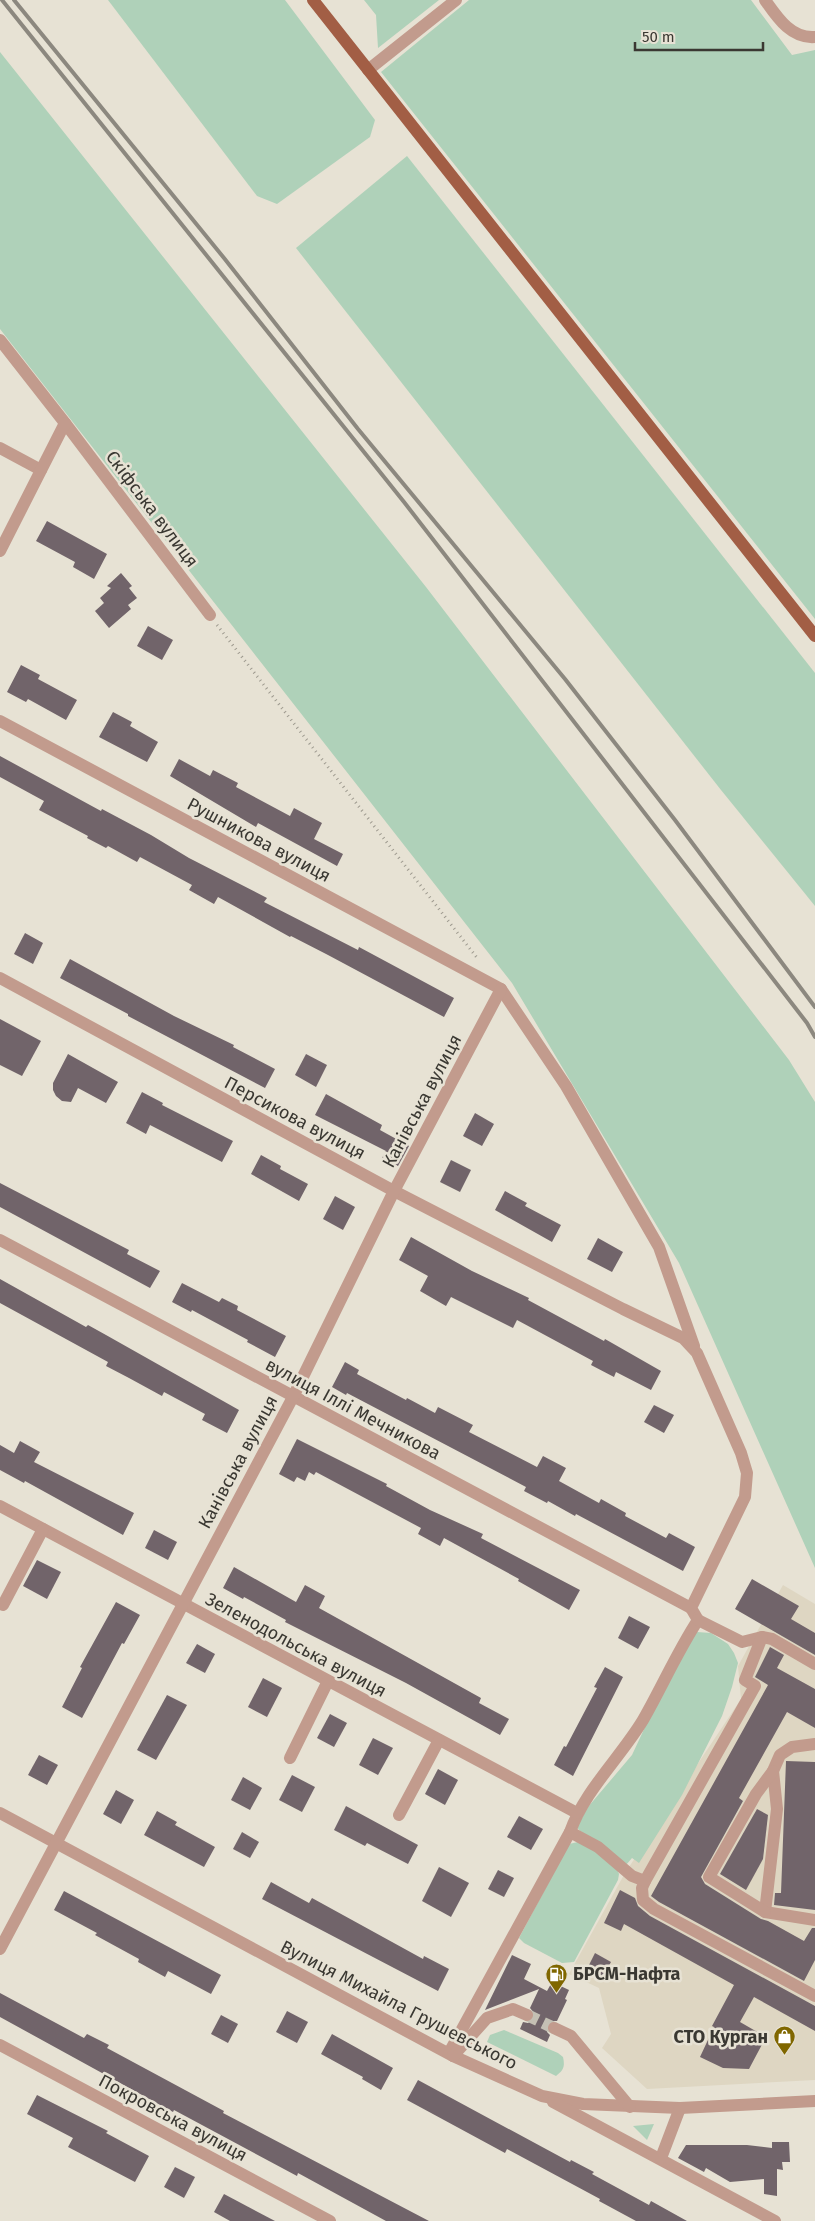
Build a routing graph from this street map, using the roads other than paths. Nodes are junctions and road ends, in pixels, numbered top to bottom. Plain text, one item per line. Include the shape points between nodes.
1 (314, 0) edge
2 (456, 0) edge
3 (765, 0) edge
4 (815, 37) edge
5 (368, 70) junction
6 (0, 340) edge
7 (65, 423) junction
8 (0, 448) edge
9 (41, 470) junction
10 (0, 551) edge
11 (210, 615) road end
12 (815, 636) edge
13 (0, 721) edge
14 (0, 978) edge
15 (501, 989) junction
16 (394, 1191) junction
17 (0, 1240) edge
18 (696, 1353) junction
19 (293, 1397) junction
20 (0, 1506) edge
21 (42, 1529) junction
22 (182, 1604) junction
23 (3, 1605) dead end
24 (691, 1608) junction
25 (698, 1620) junction
26 (762, 1637) junction
27 (815, 1664) edge
28 (328, 1682) junction
29 (439, 1740) junction
30 (815, 1744) edge
31 (290, 1758) dead end
32 (772, 1771) junction
33 (0, 1813) edge
34 (577, 1813) junction
35 (399, 1815) dead end
36 (570, 1832) junction
37 (57, 1844) junction
38 (645, 1881) junction
39 (765, 1912) junction
40 (815, 1920) edge
41 (0, 1949) edge
42 (815, 1996) edge
43 (527, 2015) tunnel mouth
44 (554, 2028) tunnel mouth
45 (0, 2045) edge
46 (451, 2054) junction
47 (542, 2096) junction
48 (815, 2101) edge
49 (630, 2107) junction
50 (680, 2108) junction
51 (661, 2158) junction
52 (330, 2221) edge
53 (775, 2221) edge

1 - 5 main road
2 - 5 street
3 - 4 street via 783,25 799,35
5 - 12 main road
6 - 7 street, Скіфська вулиця
7 - 9 street
7 - 11 street, Скіфська вулиця
8 - 9 street
9 - 10 street
13 - 15 street, Рушникова вулиця
14 - 16 street, Персикова вулиця
15 - 16 street, Канівська вулиця
15 - 18 street via 566,1086 659,1247
16 - 18 street, Персикова вулиця via 683,1338
16 - 19 street, Канівська вулиця
17 - 19 street, вулиця Іллі Мечникова
18 - 24 street via 747,1473 745,1497
19 - 22 street, Канівська вулиця
19 - 24 street, вулиця Іллі Мечникова
20 - 21 street, Зеленодольська вулиця
21 - 22 street, Зеленодольська вулиця
21 - 23 street
22 - 28 street, Зеленодольська вулиця
22 - 37 street, Канівська вулиця
24 - 25 street
25 - 26 street via 742,1642
25 - 34 street via 643,1719
26 - 27 street via 772,1639
26 - 38 street via 745,1680 755,1686
28 - 29 street, Зеленодольська вулиця
28 - 31 street
29 - 34 street, Зеленодольська вулиця
29 - 35 street
30 - 32 street via 792,1747 780,1755
32 - 39 street via 777,1809
32 - 39 street via 709,1877
33 - 37 street, Вулиця Михайла Грушевського
34 - 36 street
36 - 38 street via 598,1847 632,1876
36 - 46 street
37 - 41 street, Канівська вулиця
37 - 46 street, Вулиця Михайла Грушевського
38 - 42 street via 643,1900 654,1909
39 - 40 street
43 - 46 street via 513,2009 487,2018
44 - 49 street via 571,2036
45 - 52 street, Покровська вулиця
46 - 47 street, Вулиця Михайла Грушевського
47 - 49 street, Вулиця Михайла Грушевського via 583,2104
47 - 51 street
48 - 50 street, Вулиця Михайла Грушевського
49 - 50 street, Вулиця Михайла Грушевського
50 - 51 street
51 - 53 street

